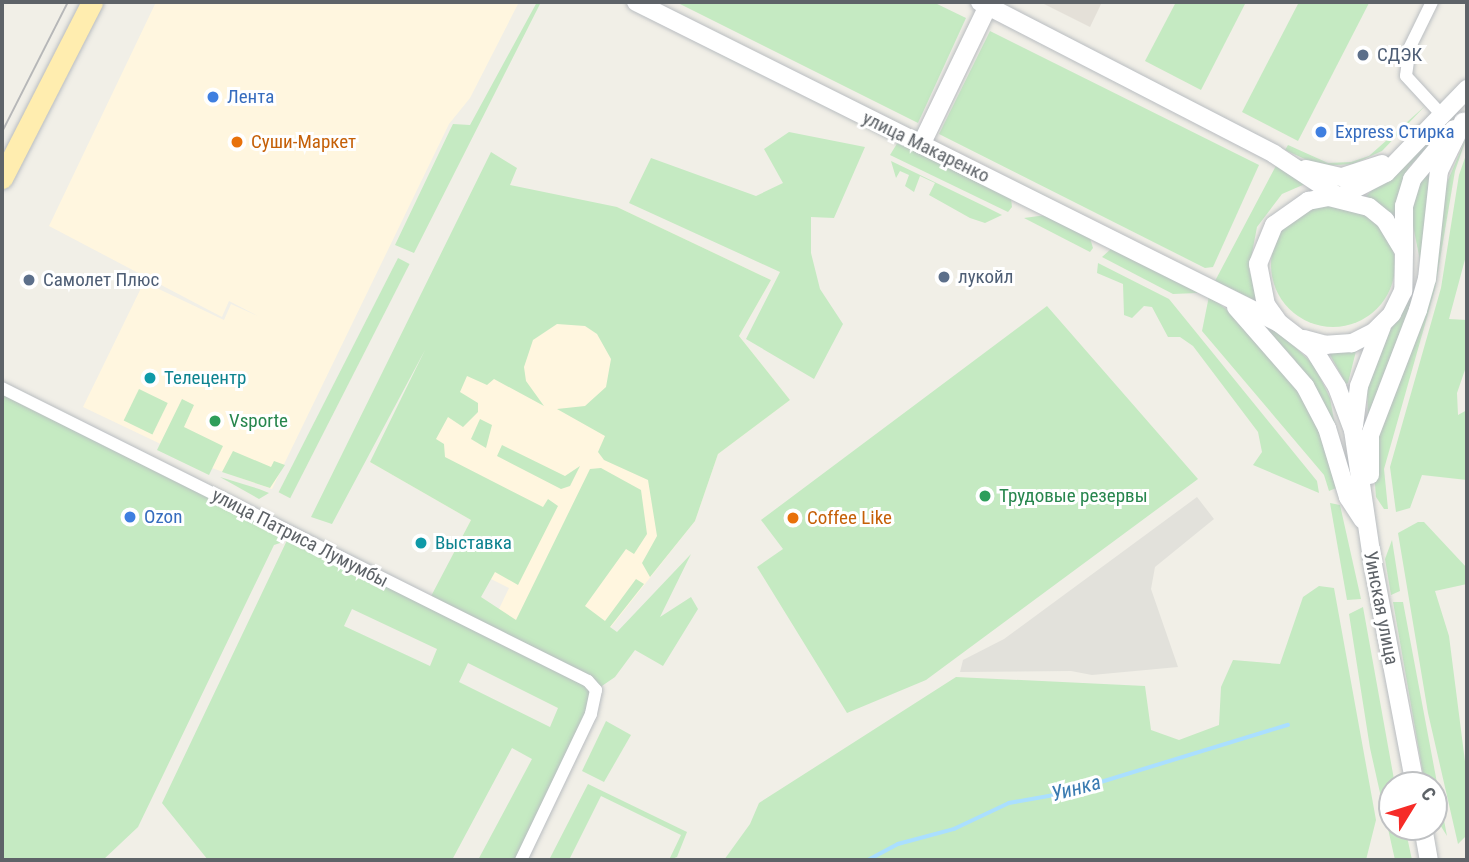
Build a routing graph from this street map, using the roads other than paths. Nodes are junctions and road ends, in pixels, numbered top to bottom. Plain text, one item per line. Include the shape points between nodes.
1 (92, 2) edge
2 (636, 2) edge
3 (1432, 2) edge
4 (984, 4) edge
5 (1467, 89) edge
6 (1441, 114) junction
7 (1465, 120) edge
8 (921, 145) junction
9 (1411, 146) junction
10 (1274, 154) junction
11 (2, 178) edge
12 (1339, 197) junction
13 (1404, 252) junction
14 (1217, 293) junction
15 (1279, 323) junction
16 (1384, 323) junction
17 (1302, 339) junction
18 (2, 388) edge
19 (1353, 430) junction
20 (1365, 523) junction
21 (1412, 771) edge
22 (1426, 841) edge
23 (520, 860) edge
24 (1429, 860) edge

1 - 11 main road
2 - 8 main road, улица Макаренко
3 - 6 street via 1410,47 1406,76
4 - 8 main road
4 - 10 main road
5 - 6 main road
6 - 9 main road
7 - 13 main road via 1437,145 1412,179 1404,206
7 - 20 main road via 1439,171 1427,279 1370,435 1372,496
8 - 14 main road, улица Макаренко
9 - 10 main road via 1380,165 1342,177 1315,174
9 - 12 main road via 1386,173
10 - 12 main road
12 - 13 main road via 1369,207 1385,220
12 - 15 main road via 1308,201 1289,211 1263,243 1259,285
13 - 16 main road via 1403,291
14 - 15 main road
14 - 20 main road via 1240,310 1305,386 1327,428 1348,497
15 - 17 main road
16 - 17 main road via 1352,343 1326,345
16 - 19 main road via 1359,386
17 - 19 main road via 1323,360
18 - 23 street, улица Патриса Лумумбы via 588,681 596,690 592,714
19 - 20 main road, Уинская улица
20 - 21 main road, Уинская улица
22 - 24 main road

